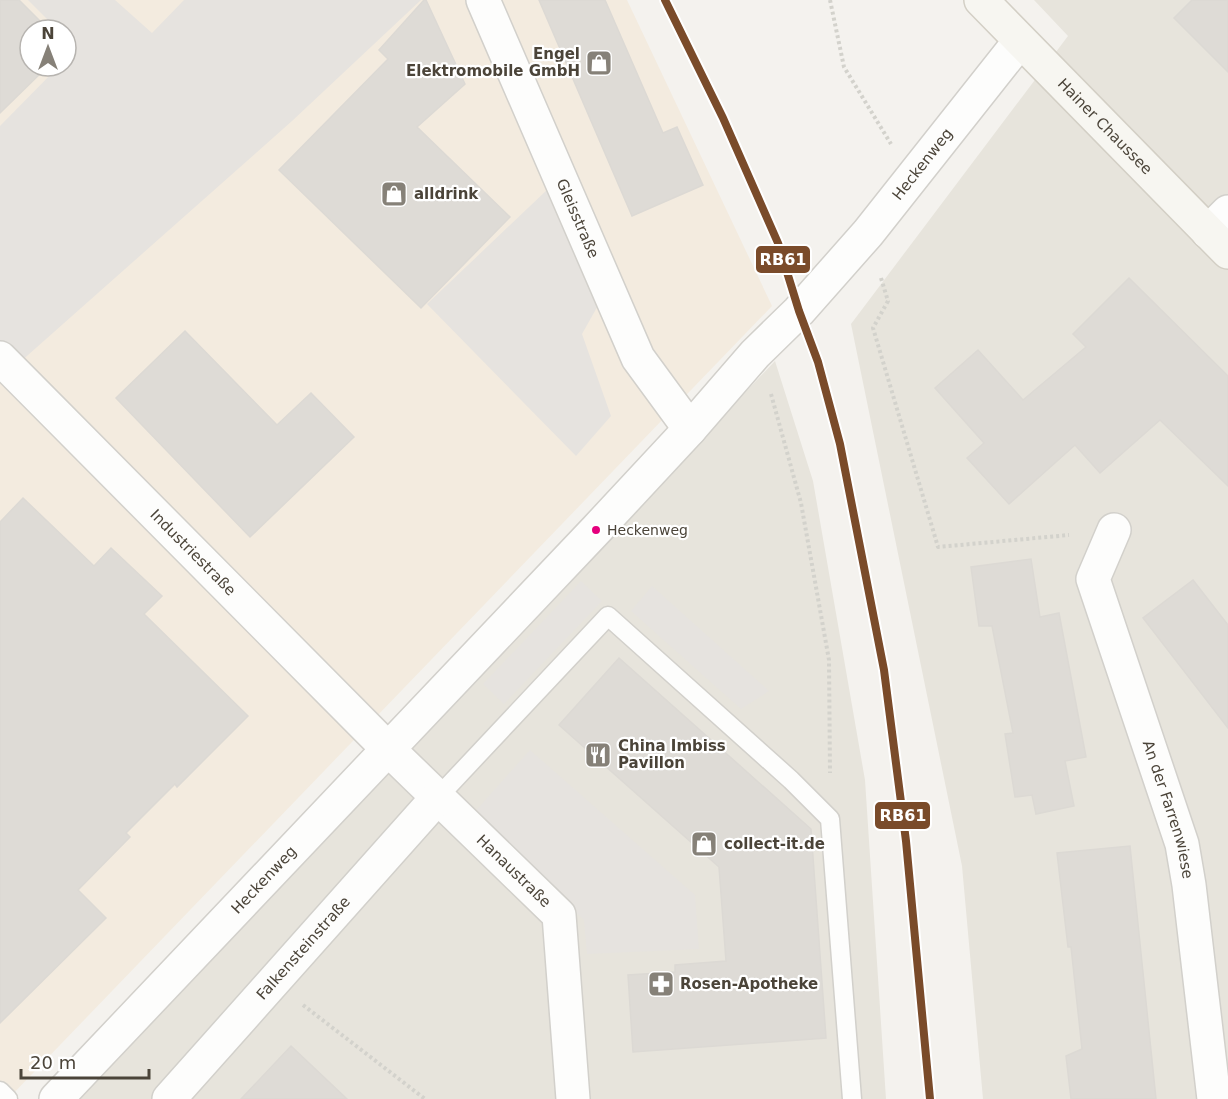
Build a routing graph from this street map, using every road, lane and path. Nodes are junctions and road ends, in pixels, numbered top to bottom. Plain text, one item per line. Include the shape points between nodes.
1 (483, 0) edge
2 (830, 0) edge
3 (981, 0) edge
4 (1020, 41) junction
5 (911, 177) junction
6 (1221, 232) edge
7 (868, 233) junction
8 (755, 354) junction
9 (0, 358) edge
10 (690, 429) junction
11 (1114, 530) joint
12 (387, 748) junction
13 (438, 797) junction
14 (830, 819) junction
15 (274, 982) junction
16 (0, 1091) edge
17 (8, 1099) edge
18 (56, 1099) edge
19 (169, 1099) edge
20 (425, 1099) edge
21 (573, 1099) edge
22 (852, 1099) edge
23 (1214, 1099) edge

1 - 10 street, Gleisstraße via 638,358
2 - 5 path via 844,67
3 - 4 street, Hainer Chaussee
4 - 5 street, Heckenweg
4 - 6 street, Hainer Chaussee
5 - 7 street, Heckenweg
7 - 8 street, Heckenweg
7 - 11 path via 888,301 873,328 938,547
8 - 10 street, Heckenweg
8 - 14 path via 771,394 801,503 829,660
9 - 12 street, Industriestraße
10 - 12 street, Heckenweg
11 - 23 street, An der Farrenwiese via 1093,579 1182,844
12 - 13 street, Hanaustraße
12 - 18 street, Heckenweg
13 - 14 lane via 608,616
13 - 15 street, Falkensteinstraße
13 - 21 street, Hanaustraße via 559,915
14 - 22 lane
15 - 19 street, Falkensteinstraße
15 - 20 path
16 - 17 lane

